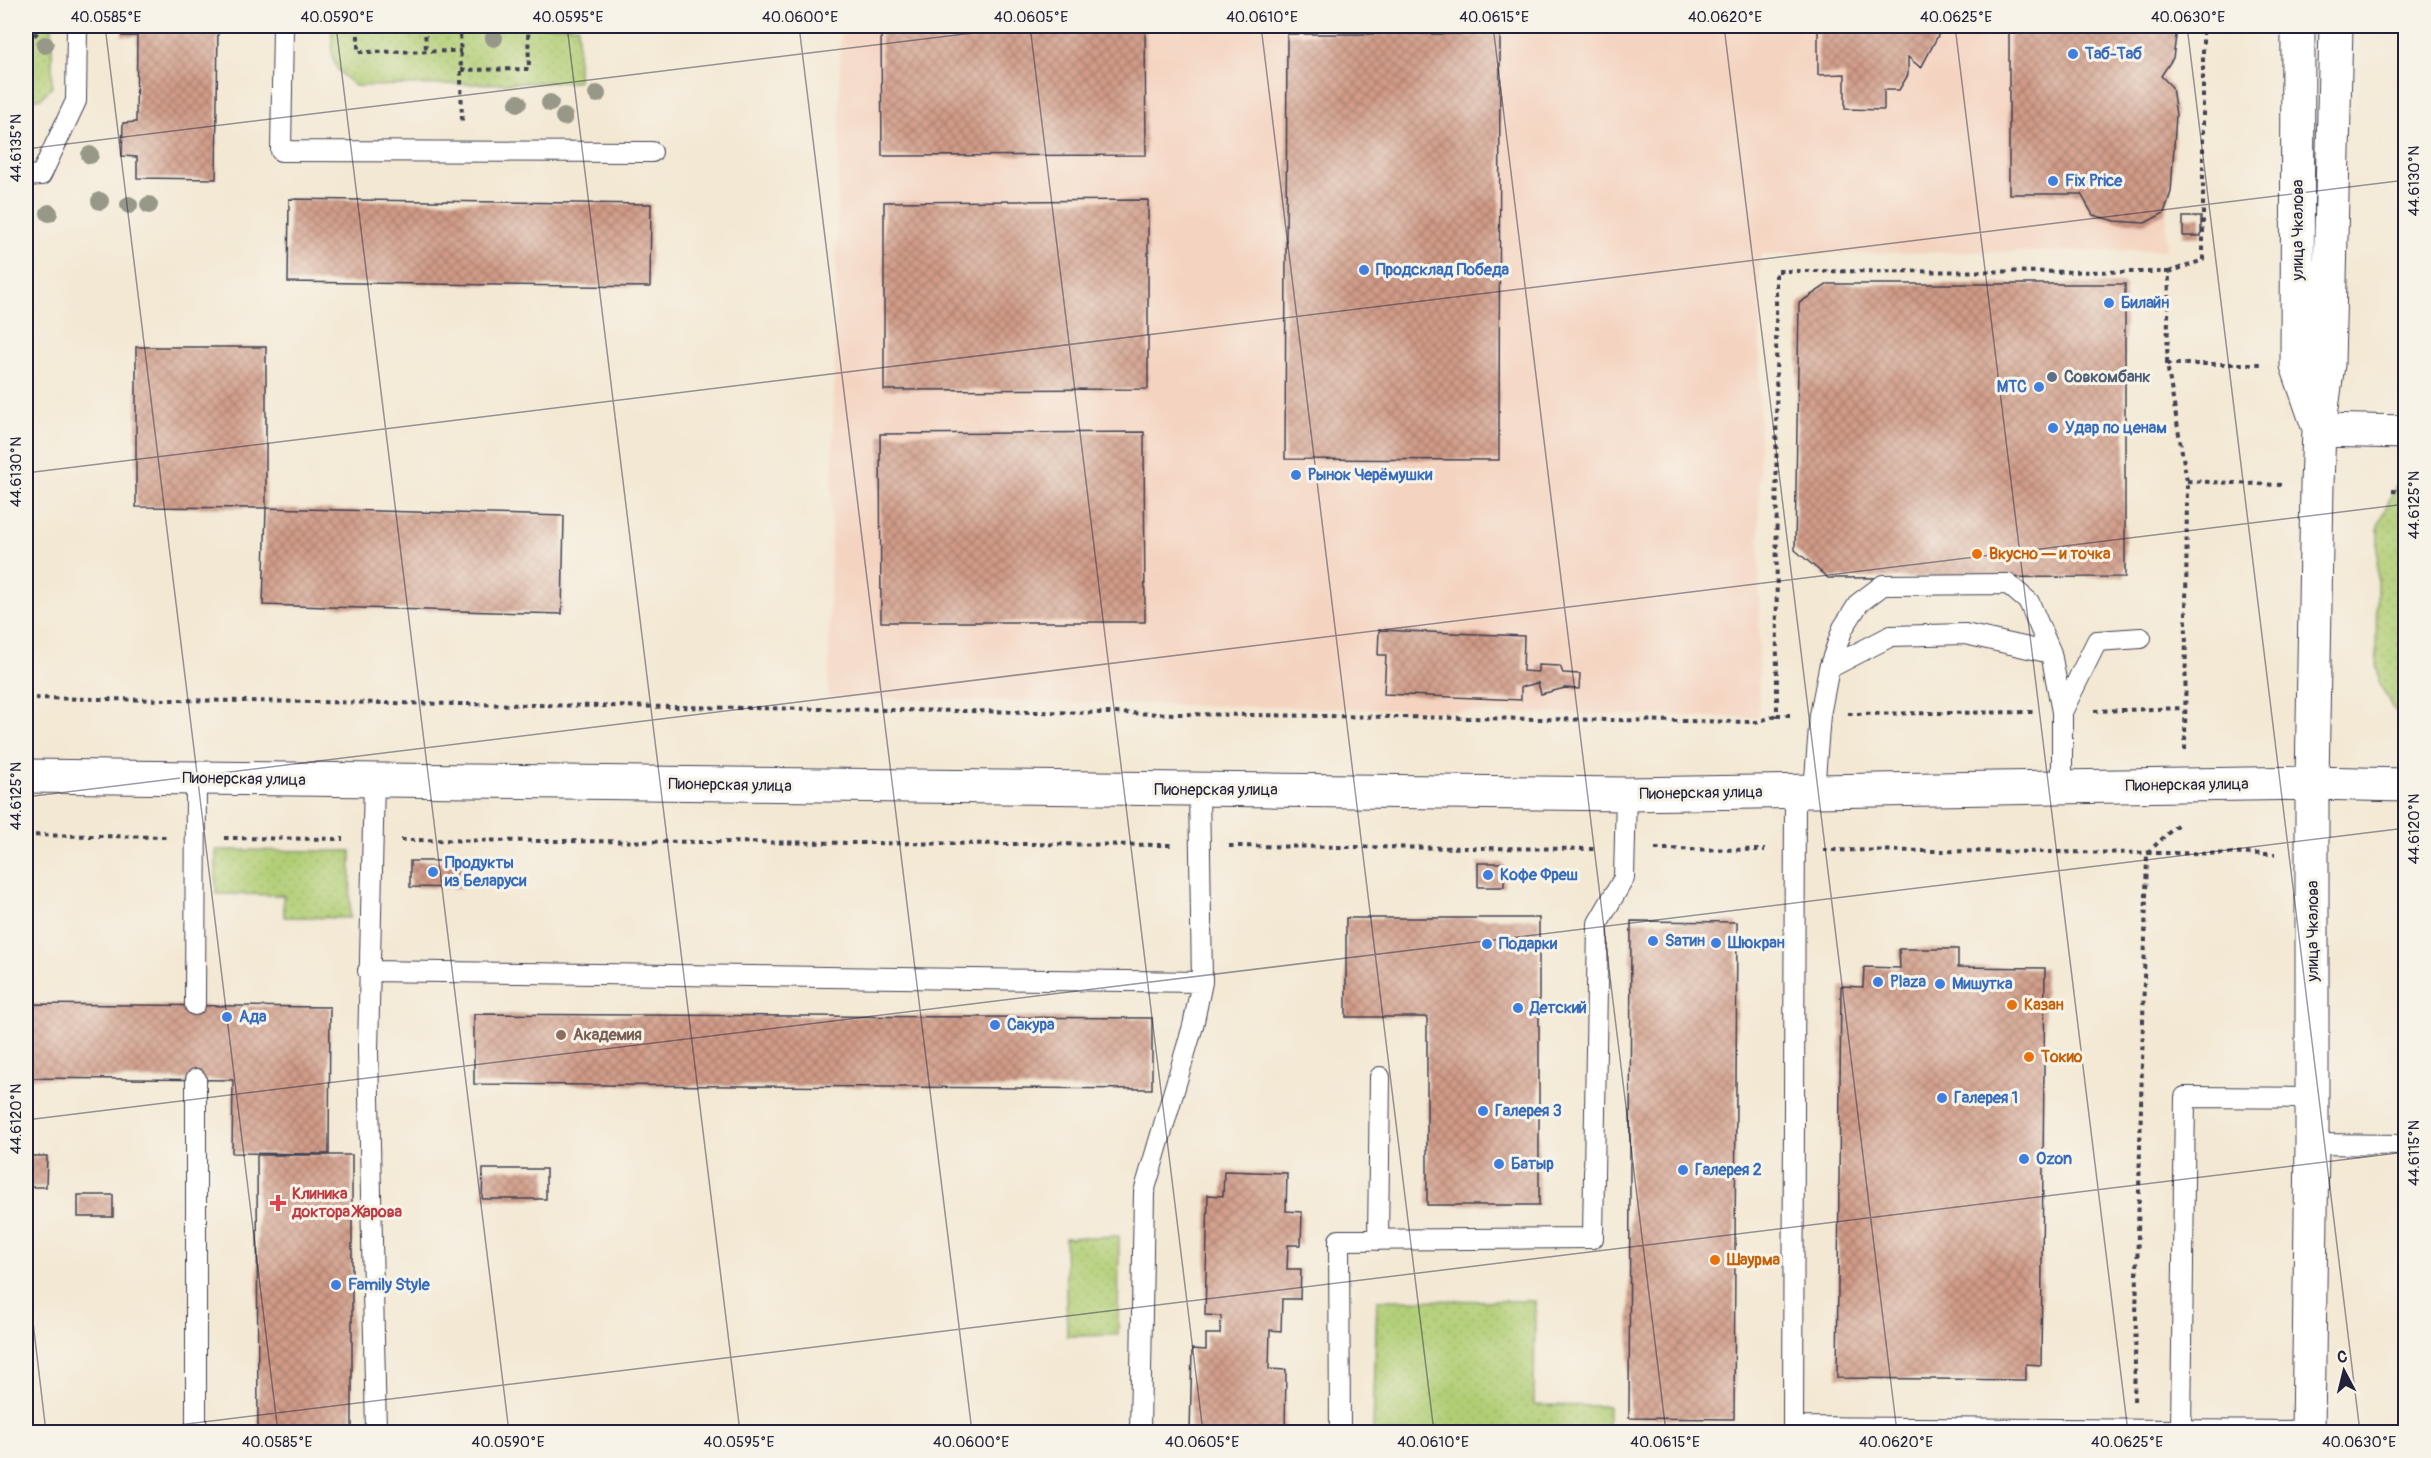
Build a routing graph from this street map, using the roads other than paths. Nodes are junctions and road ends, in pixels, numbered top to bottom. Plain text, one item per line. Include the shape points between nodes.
1 (77, 26) edge
2 (283, 26) edge
3 (2298, 26) edge
4 (2336, 26) edge
5 (652, 152) dead end
6 (26, 176) edge
7 (2319, 430) junction
8 (2406, 432) edge
9 (2141, 638) dead end
10 (2051, 653) junction
11 (1829, 668) junction
12 (2062, 712) junction
13 (26, 776) edge
14 (196, 778) junction
15 (374, 780) junction
16 (2312, 783) junction
17 (2406, 785) edge
18 (2062, 787) junction
19 (1199, 790) junction
20 (1805, 791) junction
21 (1626, 794) junction
22 (369, 971) junction
23 (1202, 982) junction
24 (195, 1005) dead end
25 (1380, 1077) dead end
26 (196, 1079) dead end
27 (2312, 1098) junction
28 (2312, 1144) junction
29 (2406, 1145) edge
30 (1378, 1240) junction
31 (1820, 1431) edge
32 (2181, 1431) junction
33 (196, 1432) edge
34 (376, 1432) edge
35 (1140, 1432) edge
36 (1340, 1432) edge
37 (2308, 1432) edge

1 - 6 lane via 76,100 41,175
2 - 5 lane via 281,151
3 - 7 main road, улица Чкалова via 2297,365
4 - 7 main road, улица Чкалова via 2328,364
7 - 8 main road
7 - 16 main road, улица Чкалова
9 - 12 lane via 2097,641
10 - 11 lane via 1965,633 1891,636
10 - 11 lane via 2029,602 2008,584 1882,585 1859,603 1844,628
10 - 12 lane
11 - 20 lane
12 - 18 lane
13 - 14 main road, Пионерская улица
14 - 15 main road, Пионерская улица
14 - 24 lane
15 - 19 main road, Пионерская улица
15 - 22 lane
16 - 17 main road, Пионерская улица
16 - 18 main road, Пионерская улица
16 - 27 main road, улица Чкалова
18 - 20 main road, Пионерская улица
19 - 21 main road, Пионерская улица
19 - 23 lane
20 - 21 main road, Пионерская улица
20 - 31 lane via 1795,850 1793,1427
21 - 30 lane via 1624,878 1598,923 1593,1238
22 - 23 lane
22 - 34 lane
23 - 35 lane via 1193,1026 1144,1192
25 - 30 lane
26 - 33 lane
27 - 28 main road, улица Чкалова
27 - 32 lane via 2185,1098
28 - 29 lane
28 - 37 main road, улица Чкалова
30 - 36 lane via 1339,1240
31 - 32 lane
32 - 37 lane

